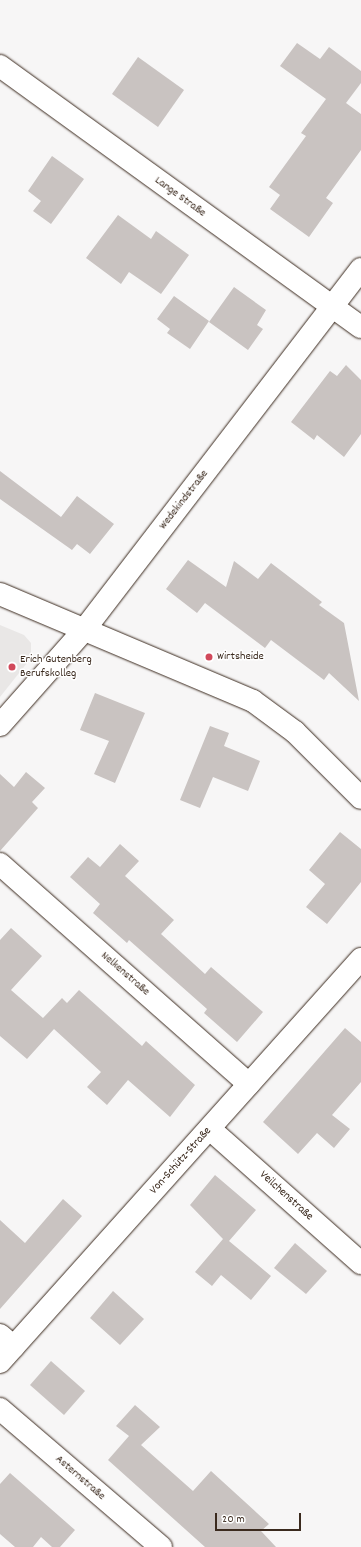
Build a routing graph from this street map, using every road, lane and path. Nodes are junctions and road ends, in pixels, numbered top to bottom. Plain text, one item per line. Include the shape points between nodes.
1 (0, 66) edge
2 (361, 269) edge
3 (333, 307) junction
4 (361, 327) edge
5 (0, 594) edge
6 (84, 630) junction
7 (0, 725) edge
8 (361, 798) edge
9 (0, 864) edge
10 (361, 959) edge
11 (249, 1084) junction
12 (210, 1129) junction
13 (361, 1262) edge
14 (4, 1348) edge
15 (0, 1409) edge
16 (161, 1547) edge

1 - 3 street, Lange Straße
2 - 3 street, Wedekindstraße
3 - 4 street, Lange Straße
3 - 6 street, Wedekindstraße
5 - 6 street
6 - 7 street, Wedekindstraße
6 - 8 street via 253,701 295,732
9 - 11 street, Nelkenstraße
10 - 11 street, Von-Schütz-Straße
11 - 12 street, Von-Schütz-Straße
12 - 13 street, Veilchenstraße
12 - 14 street, Von-Schütz-Straße
15 - 16 street, Asternstraße

